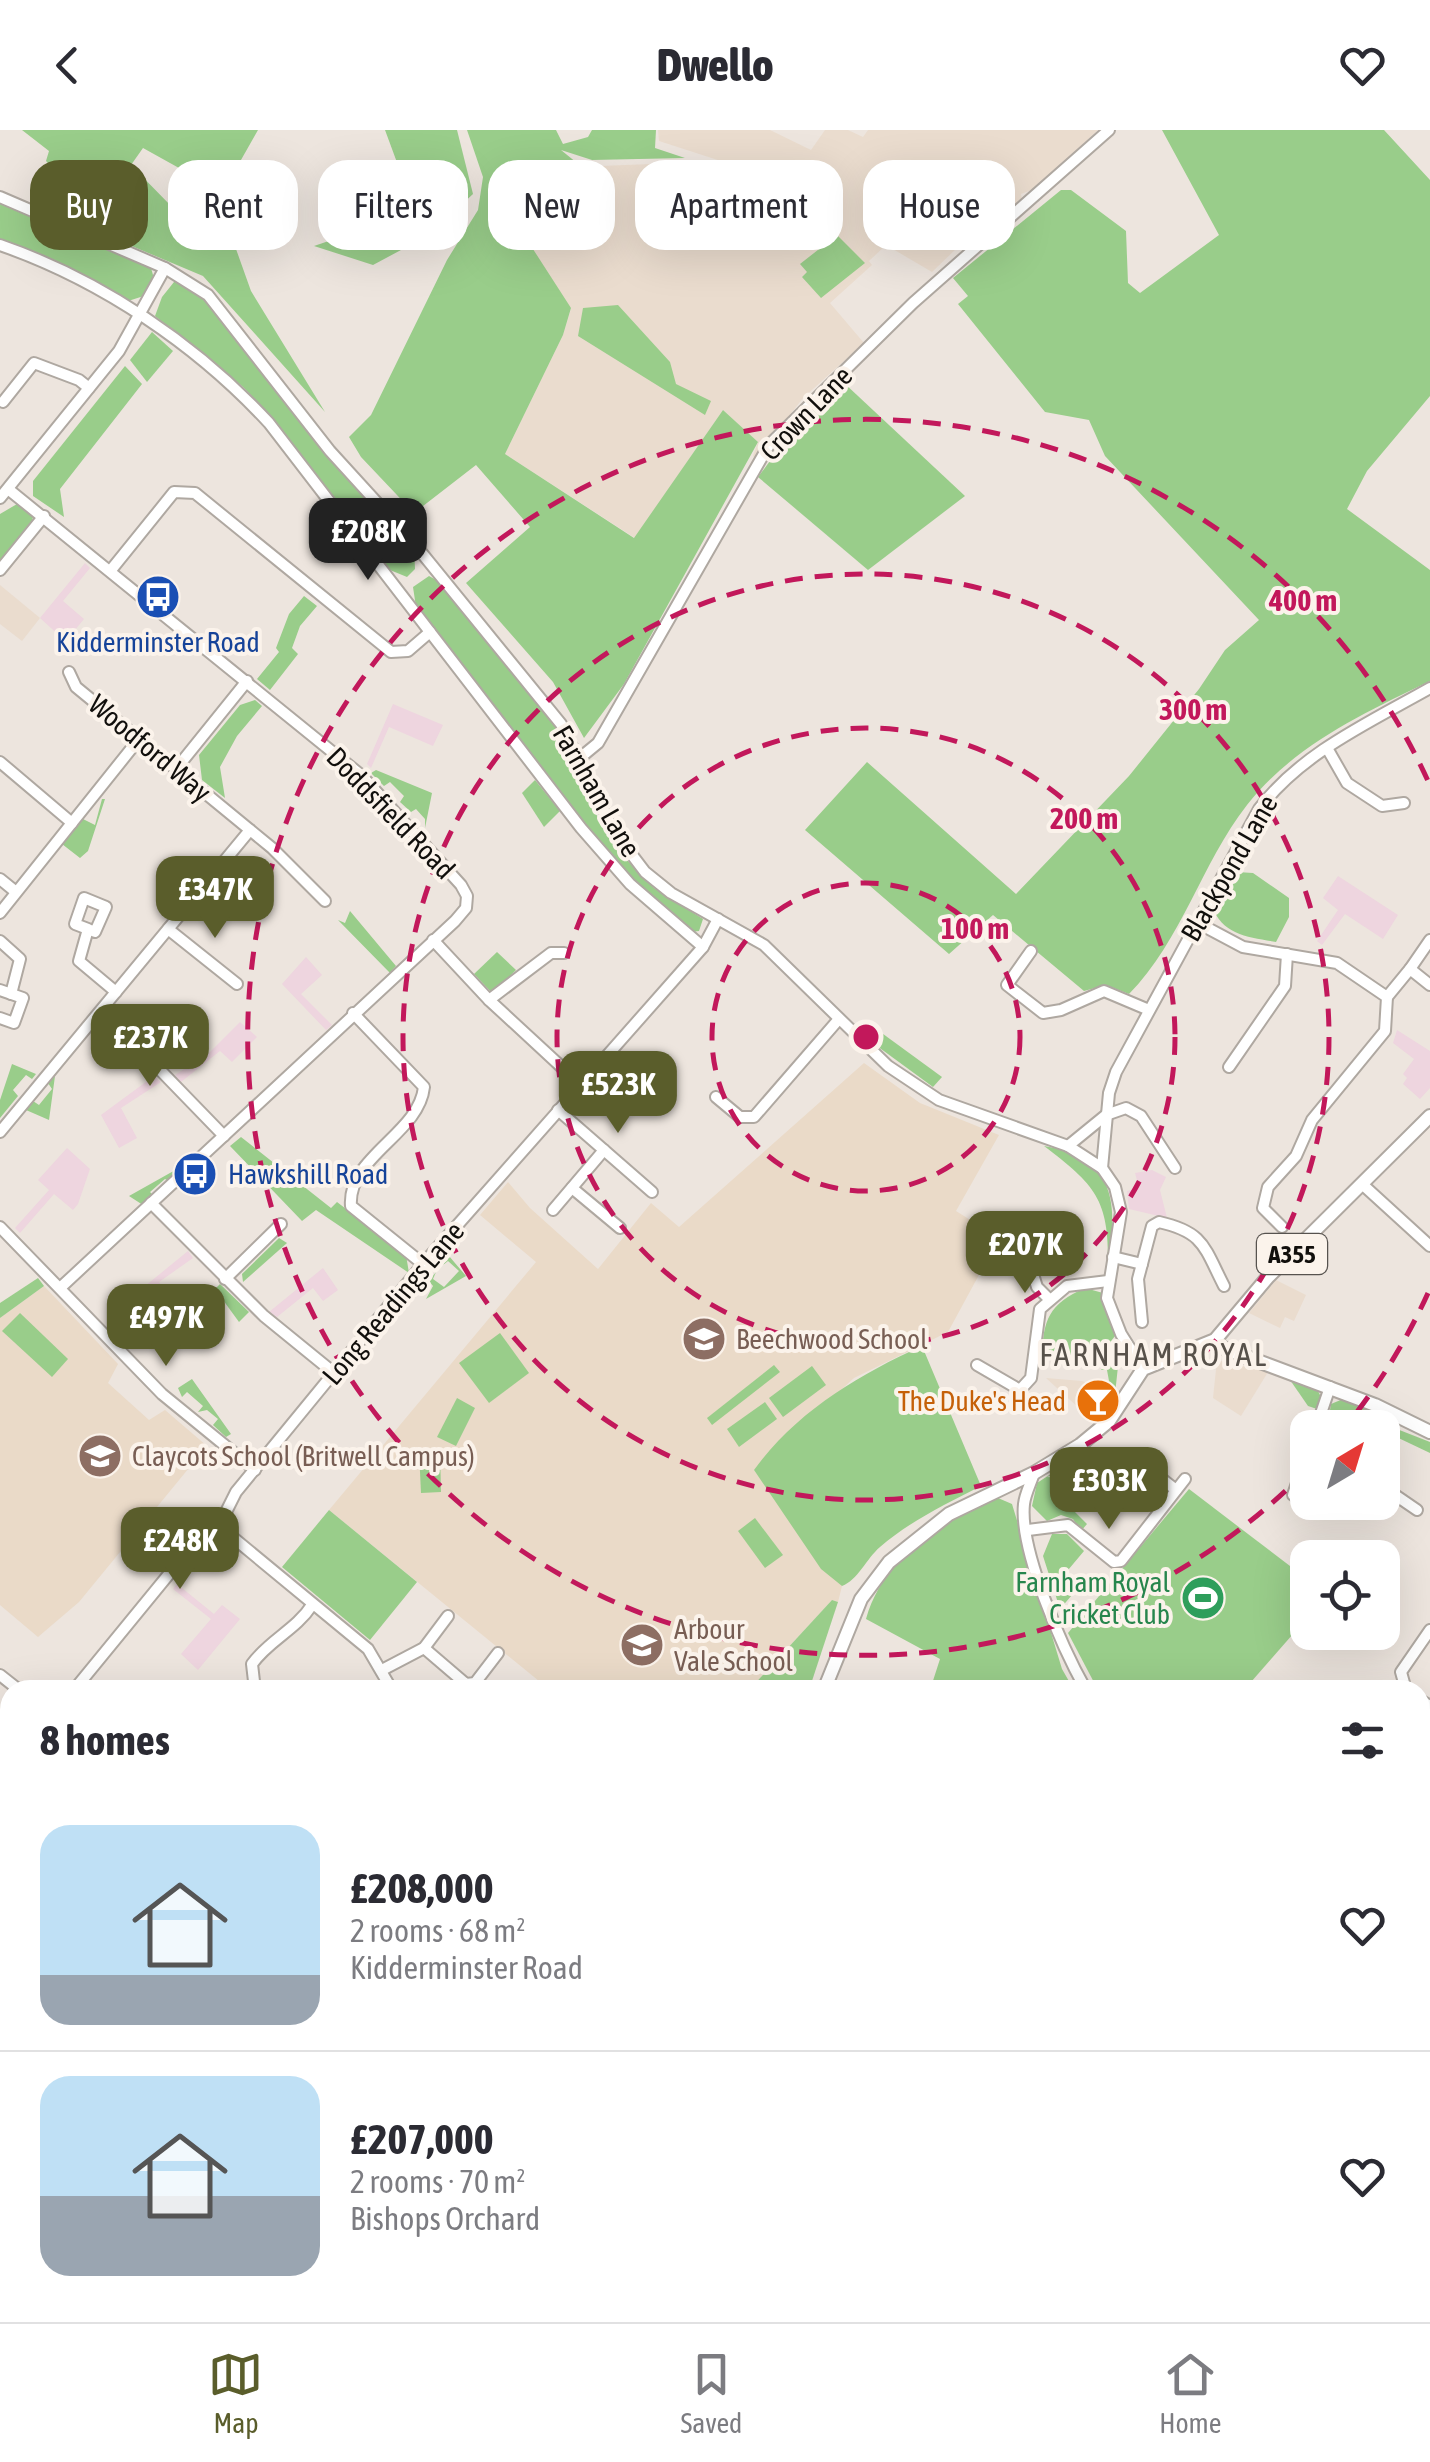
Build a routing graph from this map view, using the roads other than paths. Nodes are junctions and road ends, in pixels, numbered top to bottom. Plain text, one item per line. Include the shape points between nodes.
1 (1109, 130) edge
2 (0, 196) edge
3 (0, 246) edge
4 (165, 268) junction
5 (140, 316) junction
6 (89, 388) junction
7 (4, 402) dead end
8 (4, 493) edge
9 (44, 516) junction
10 (0, 570) edge
11 (111, 570) junction
12 (430, 632) junction
13 (69, 672) dead end
14 (246, 681) junction
15 (1430, 688) edge
16 (139, 739) junction
17 (1326, 748) junction
18 (580, 757) junction
19 (0, 762) edge
20 (176, 769) junction
21 (1404, 803) dead end
22 (72, 824) junction
23 (250, 830) junction
24 (0, 879) edge
25 (16, 892) junction
26 (325, 901) dead end
27 (0, 913) edge
28 (718, 919) junction
29 (1196, 922) junction
30 (88, 929) dead end
31 (168, 929) junction
32 (433, 940) junction
33 (1430, 940) edge
34 (0, 941) edge
35 (703, 947) junction
36 (1030, 951) dead end
37 (564, 953) dead end
38 (1287, 954) junction
39 (1410, 969) junction
40 (237, 984) dead end
41 (1430, 985) edge
42 (6, 992) edge
43 (116, 992) junction
44 (1387, 997) junction
45 (489, 1000) junction
46 (1149, 1010) junction
47 (353, 1014) junction
48 (96, 1017) junction
49 (0, 1018) edge
50 (839, 1019) junction
51 (1229, 1067) dead end
52 (580, 1084) junction
53 (716, 1097) dead end
54 (558, 1110) junction
55 (1106, 1115) junction
56 (1430, 1116) edge
57 (0, 1132) edge
58 (224, 1136) junction
59 (1068, 1146) junction
60 (604, 1150) junction
61 (1102, 1168) junction
62 (1175, 1168) dead end
63 (1362, 1184) junction
64 (572, 1188) junction
65 (652, 1192) dead end
66 (151, 1203) junction
67 (553, 1210) dead end
68 (281, 1224) dead end
69 (0, 1227) edge
70 (1282, 1227) dead end
71 (620, 1228) dead end
72 (1430, 1246) edge
73 (1113, 1257) junction
74 (423, 1264) junction
75 (1142, 1264) junction
76 (1031, 1268) dead end
77 (225, 1279) junction
78 (1108, 1281) junction
79 (1224, 1286) dead end
80 (60, 1288) junction
81 (1049, 1299) junction
82 (1142, 1322) dead end
83 (1216, 1340) junction
84 (977, 1365) dead end
85 (1143, 1370) junction
86 (334, 1374) junction
87 (1330, 1387) junction
88 (1322, 1410) edge
89 (1430, 1432) edge
90 (1139, 1461) dead end
91 (255, 1470) junction
92 (1034, 1474) junction
93 (1185, 1479) dead end
94 (1002, 1488) junction
95 (1176, 1490) junction
96 (1400, 1498) edge
97 (1024, 1504) junction
98 (1417, 1510) dead end
99 (219, 1526) junction
100 (1028, 1530) junction
101 (312, 1605) junction
102 (448, 1616) dead end
103 (1430, 1630) edge
104 (424, 1648) junction
105 (498, 1653) dead end
106 (382, 1670) junction
107 (82, 1680) edge
108 (256, 1680) edge
109 (387, 1680) edge
110 (461, 1680) edge
111 (478, 1680) edge
112 (828, 1680) edge
113 (1080, 1680) edge
114 (1403, 1680) edge

1 - 18 street, Crown Lane via 914,302 769,445 598,742
2 - 4 street, Farnham Lane
3 - 5 street via 42,260
4 - 5 street
4 - 18 street, Farnham Lane via 208,295 561,724
5 - 6 street
5 - 12 street via 236,387
6 - 7 street via 34,364
6 - 8 street
8 - 9 street, Doddsfield Road
9 - 10 street
9 - 11 street, Doddsfield Road
11 - 12 street via 174,492 196,493 391,652 408,651
11 - 14 street, Doddsfield Road
12 - 35 street via 580,828 630,884
13 - 16 street, Woodford Way via 76,686
14 - 20 street
14 - 32 street, Doddsfield Road via 362,776 461,885 466,908
15 - 17 street, Blackpond Lane
16 - 20 street, Woodford Way
16 - 22 street
17 - 21 street via 1347,783 1382,806
17 - 29 street, Blackpond Lane via 1259,809
18 - 28 street, Farnham Lane via 613,830 644,872
19 - 22 street
20 - 23 street, Woodford Way
22 - 25 street
23 - 26 street, Woodford Way
23 - 31 street
24 - 25 street
25 - 27 street
28 - 35 street, Long Readings Lane
28 - 50 street, Farnham Lane via 764,945
29 - 38 street via 1243,946
29 - 46 street, Blackpond Lane
30 - 43 street via 80,961
31 - 40 street
31 - 43 street
32 - 45 street
32 - 47 street, Doddsfield Road
33 - 39 street
34 - 42 street via 20,959
35 - 52 street, Long Readings Lane
36 - 46 street via 1006,985 1043,1013 1104,991
37 - 45 street via 551,953
38 - 44 street via 1337,963
38 - 51 street via 1286,986
39 - 41 street
39 - 44 street
42 - 49 street via 23,998 14,1023
43 - 48 street
44 - 70 street via 1384,1031 1312,1120 1296,1156 1257,1209
45 - 52 street
46 - 55 street, Blackpond Lane via 1116,1072
47 - 58 street, Doddsfield Road
47 - 74 street via 424,1087 413,1111 355,1181 351,1206
48 - 57 street
48 - 58 street
50 - 53 street via 754,1117 740,1116
50 - 59 street, Farnham Lane via 888,1066 938,1100
52 - 54 street, Long Readings Lane
54 - 60 street
54 - 74 street, Long Readings Lane
55 - 59 street
55 - 61 street, Blackpond Lane
55 - 62 street via 1126,1108 1142,1116
56 - 63 main road, A355
58 - 66 street, Doddsfield Road
59 - 61 street, Farnham Lane
60 - 64 street
60 - 65 street
61 - 73 street via 1121,1212
63 - 72 street
63 - 83 main road, A355 via 1268,1277
64 - 67 street
64 - 71 street
66 - 77 street
66 - 80 street, Doddsfield Road
68 - 77 street
69 - 80 street
73 - 75 street
73 - 78 street
74 - 86 street, Long Readings Lane
75 - 79 street via 1152,1226 1188,1229
75 - 82 street
76 - 81 street
77 - 86 street
78 - 81 street via 1067,1286
78 - 85 street via 1121,1334
80 - 91 street via 162,1394
81 - 84 street via 1036,1322 1031,1378 1020,1390
83 - 85 main road, A355
83 - 87 main road
85 - 92 main road via 1109,1421
86 - 91 street, Long Readings Lane
87 - 88 street
87 - 89 main road
90 - 95 street
91 - 99 street, Long Readings Lane
92 - 94 main road
92 - 97 street
93 - 95 street
94 - 97 street
94 - 112 main road via 949,1514 889,1562 862,1599
95 - 100 street via 1121,1561 1068,1526
96 - 98 street
97 - 100 street
99 - 101 street
99 - 107 street, Long Readings Lane via 187,1552
100 - 113 street via 1060,1643
101 - 106 street via 368,1649
101 - 108 street via 302,1621 264,1647 252,1664
102 - 104 street
103 - 114 street via 1401,1672
104 - 106 street
104 - 110 street
105 - 111 street
106 - 109 street

